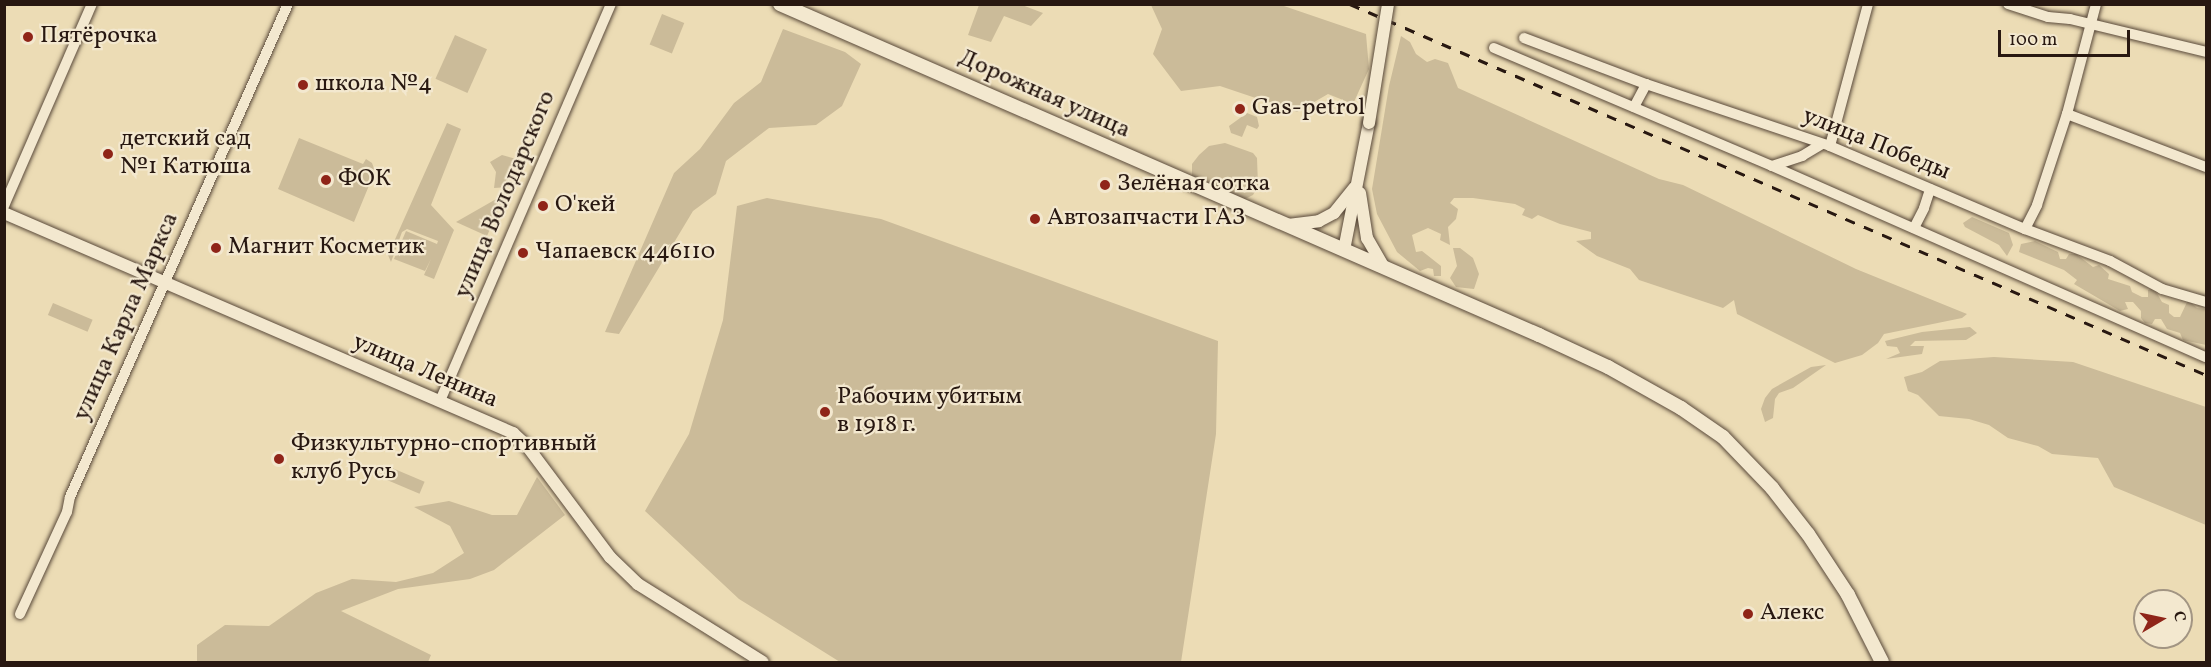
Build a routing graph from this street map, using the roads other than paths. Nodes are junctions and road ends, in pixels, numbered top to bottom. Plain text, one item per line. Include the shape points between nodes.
1 (92, 4) edge
2 (288, 4) edge
3 (611, 4) edge
4 (1388, 4) edge
5 (1868, 4) edge
6 (2008, 4) edge
7 (2096, 4) edge
8 (782, 5) edge
9 (2092, 24) junction
10 (1524, 38) dead end
11 (1494, 48) dead end
12 (2206, 52) edge
13 (1646, 84) junction
14 (1634, 107) junction
15 (2067, 114) junction
16 (1826, 145) junction
17 (1772, 166) junction
18 (2206, 167) edge
19 (1359, 182) junction
20 (1930, 189) junction
21 (4, 206) edge
22 (4, 213) edge
23 (1285, 225) junction
24 (1914, 228) junction
25 (2025, 229) junction
26 (1344, 250) junction
27 (1384, 268) junction
28 (166, 283) junction
29 (2206, 302) edge
30 (2206, 357) edge
31 (440, 401) junction
32 (20, 614) dead end
33 (763, 663) edge
34 (1882, 663) edge

1 - 21 street
2 - 28 street, улица Карла Маркса
3 - 31 street, улица Володарского
4 - 19 street, bridge
5 - 16 street
6 - 9 street via 2048,17
7 - 9 street
8 - 23 main road, Дорожная улица
9 - 12 street
9 - 15 street
10 - 13 street, улица Победы
11 - 14 street
13 - 14 street
13 - 16 street, улица Победы
14 - 17 street
15 - 18 street
15 - 25 street via 2037,205
16 - 17 street
16 - 20 street, улица Победы
17 - 24 street
19 - 23 street via 1334,213 1319,221
19 - 26 street
19 - 27 street via 1367,238
20 - 24 street
20 - 25 street, улица Победы
22 - 28 street, улица Ленина
23 - 26 main road, Дорожная улица
24 - 30 street
25 - 29 street, улица Победы via 2110,261 2163,289
26 - 27 main road, Дорожная улица
27 - 34 main road, Дорожная улица via 1608,367 1723,437 1749,460 1808,534 1852,601
28 - 31 street, улица Ленина
28 - 32 street, улица Карла Маркса
31 - 33 street, улица Ленина via 513,433 527,446 610,557 638,584

